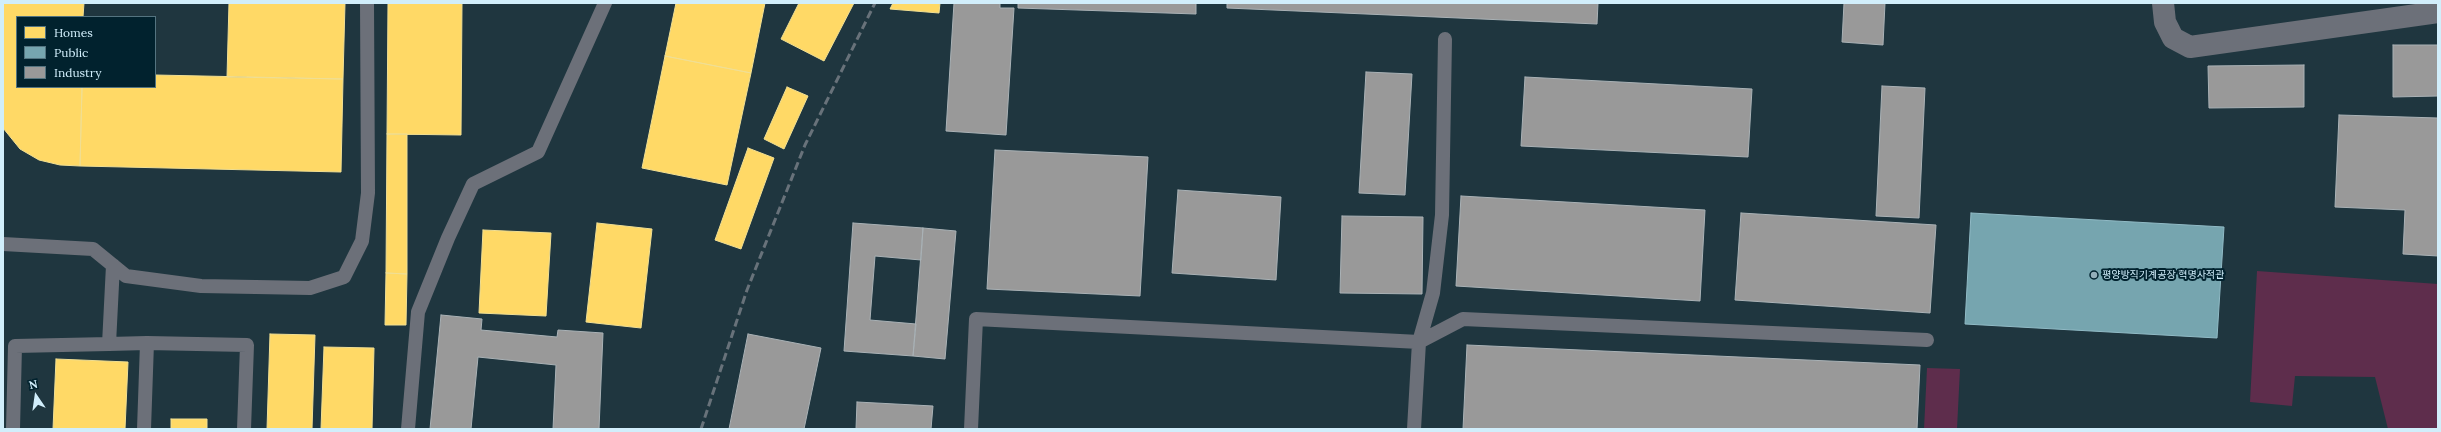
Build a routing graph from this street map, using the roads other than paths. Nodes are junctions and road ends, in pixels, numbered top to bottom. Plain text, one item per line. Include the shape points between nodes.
1 (367, 3) edge
2 (605, 3) edge
3 (2163, 3) edge
4 (2438, 12) edge
5 (1445, 39) dead end
6 (3, 244) edge
7 (113, 265) junction
8 (1927, 340) dead end
9 (1419, 342) junction
10 (147, 343) junction
11 (109, 344) junction
12 (13, 429) edge
13 (144, 429) edge
14 (244, 429) edge
15 (408, 429) edge
16 (971, 429) edge
17 (1414, 429) edge

1 - 7 lane via 368,193 362,241 344,277 310,288 201,286 126,276
2 - 15 lane via 538,152 473,184 448,238 418,312
3 - 4 street via 2165,22 2173,38 2190,47
5 - 9 lane via 1442,215 1434,293
6 - 7 lane via 93,249
7 - 11 lane
8 - 9 lane via 1463,319
9 - 16 lane via 976,319
9 - 17 lane
10 - 11 lane
10 - 13 lane
10 - 14 lane via 247,345
11 - 12 lane via 15,346

